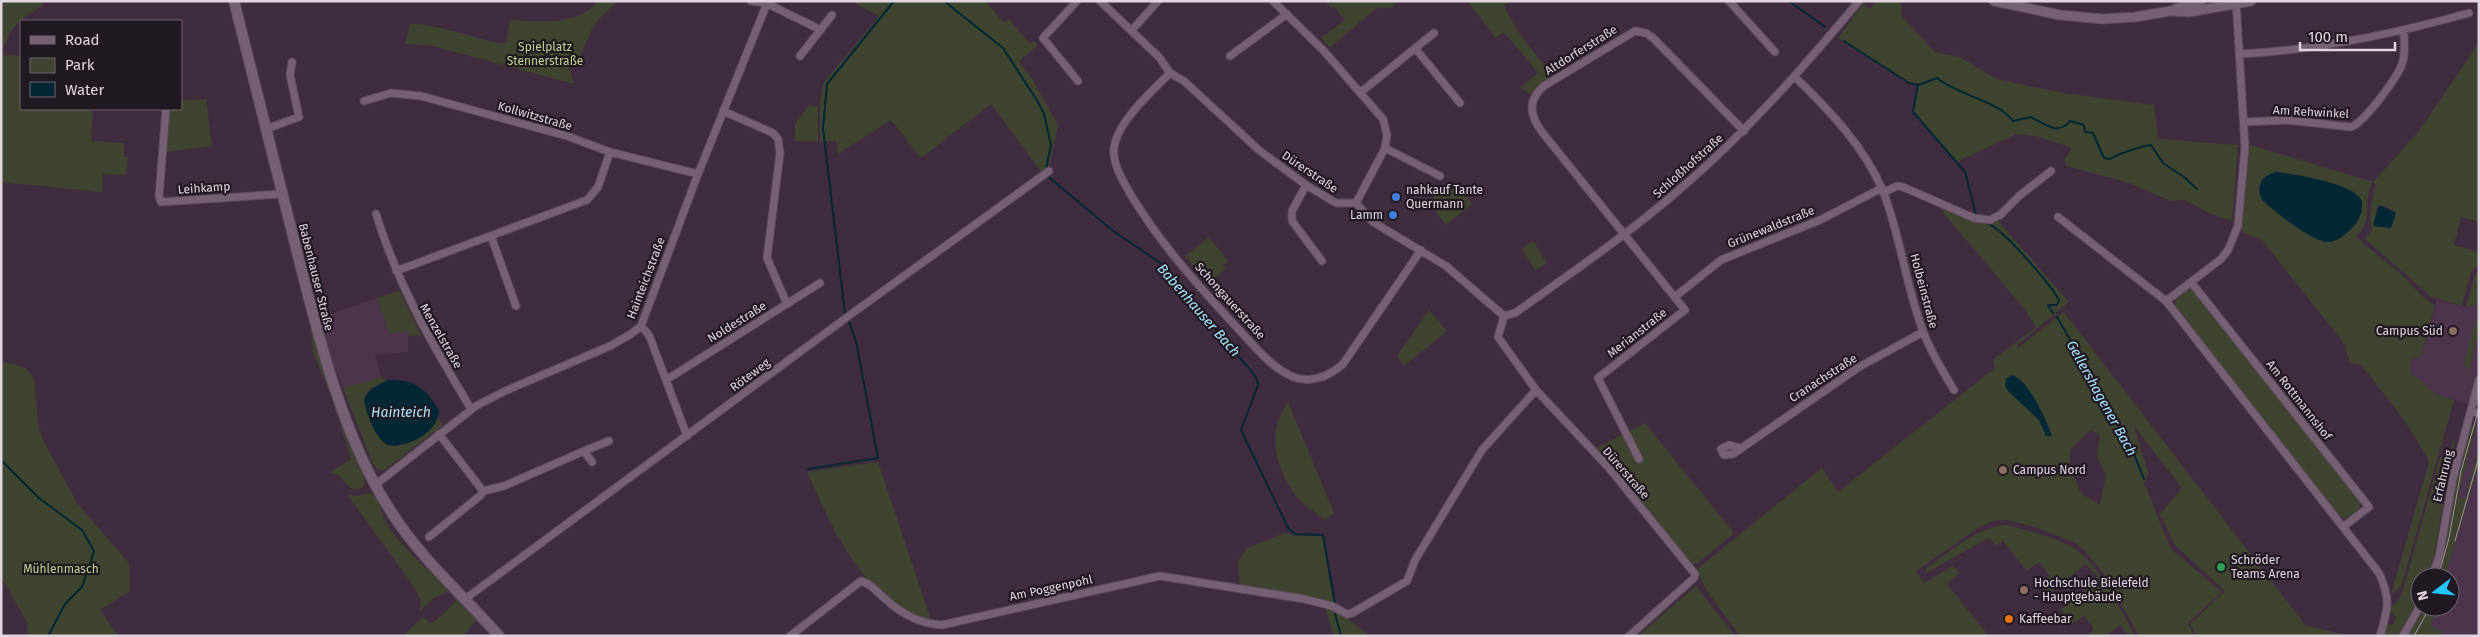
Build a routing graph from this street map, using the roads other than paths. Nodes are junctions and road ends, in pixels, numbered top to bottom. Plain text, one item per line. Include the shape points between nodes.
1 (234, 1) edge
2 (750, 1) edge
3 (1077, 1) edge
4 (1100, 1) edge
5 (1158, 1) edge
6 (1273, 1) edge
7 (1729, 1) edge
8 (1859, 1) edge
9 (1994, 1) edge
10 (2201, 1) edge
11 (2251, 1) edge
12 (767, 2) edge
13 (2236, 2) edge
14 (2170, 11) junction
15 (2469, 13) dead end
16 (1287, 14) junction
17 (832, 15) dead end
18 (820, 30) junction
19 (1132, 30) junction
20 (2404, 31) junction
21 (1434, 33) dead end
22 (1415, 48) junction
23 (1775, 52) dead end
24 (2240, 54) junction
25 (800, 56) dead end
26 (1230, 56) dead end
27 (292, 62) dead end
28 (1170, 73) junction
29 (1795, 77) junction
30 (1078, 81) dead end
31 (1361, 92) junction
32 (364, 101) dead end
33 (1460, 104) dead end
34 (166, 110) edge
35 (723, 111) junction
36 (2244, 122) junction
37 (266, 129) junction
38 (1744, 130) junction
39 (1385, 148) junction
40 (610, 152) junction
41 (2051, 171) dead end
42 (1048, 172) dead end
43 (698, 174) junction
44 (1440, 176) dead end
45 (1306, 185) junction
46 (1882, 190) junction
47 (282, 194) junction
48 (1356, 203) junction
49 (376, 214) dead end
50 (2058, 217) dead end
51 (1625, 234) junction
52 (491, 236) junction
53 (1421, 250) junction
54 (1322, 261) dead end
55 (396, 271) junction
56 (2191, 282) junction
57 (820, 283) dead end
58 (1676, 296) junction
59 (2166, 301) junction
60 (787, 304) junction
61 (516, 306) dead end
62 (1504, 316) junction
63 (641, 326) junction
64 (1923, 332) junction
65 (666, 380) junction
66 (2479, 380) edge
67 (1536, 390) junction
68 (1954, 390) dead end
69 (471, 409) junction
70 (2471, 411) junction
71 (2479, 413) edge
72 (439, 434) junction
73 (687, 436) junction
74 (610, 441) dead end
75 (1740, 448) dead end
76 (584, 452) junction
77 (1639, 459) dead end
78 (592, 462) dead end
79 (375, 485) junction
80 (483, 491) junction
81 (2343, 527) junction
82 (429, 537) dead end
83 (2436, 567) edge
84 (465, 599) junction
85 (2414, 617) edge
86 (499, 636) edge
87 (790, 636) edge
88 (1629, 636) edge
89 (2380, 636) edge
90 (2403, 636) edge

1 - 37 main road, Babenhauser Straße
2 - 12 street
3 - 30 street via 1044,38
4 - 19 street, Dürerstraße
5 - 19 street
6 - 16 street
7 - 23 street
8 - 29 street, Schloßhofstraße
9 - 14 street via 2088,18 2135,17
10 - 14 street
11 - 13 street
12 - 18 street
12 - 35 street, Hainteichstraße
13 - 14 street via 2189,12
13 - 24 street
15 - 20 street
16 - 26 street
16 - 31 street
17 - 18 street
18 - 25 street
19 - 28 street, Dürerstraße
20 - 24 street via 2284,52
20 - 36 street, Am Rehwinkel via 2401,67 2366,118 2358,124 2351,127 2287,120
21 - 22 street
22 - 31 street
22 - 33 street
24 - 36 street
27 - 37 street via 290,75 299,117
28 - 45 street, Dürerstraße via 1184,81 1260,151
28 - 53 street, Schongauerstraße via 1121,129 1114,147 1117,168 1174,255 1253,344 1287,374 1316,379 1343,364
29 - 38 street, Schloßhofstraße
29 - 46 street, Holbeinstraße via 1854,142
31 - 39 street via 1383,119 1387,135
32 - 40 street, Kollwitzstraße via 391,93 421,96 567,136
34 - 47 street, Leihkamp via 161,202
35 - 43 street, Hainteichstraße
35 - 60 street via 773,133 778,139 780,153 767,258
36 - 56 street via 2244,164 2235,238 2221,259
37 - 47 main road, Babenhauser Straße
38 - 51 street, Schloßhofstraße via 1678,192
38 - 51 street, Altdorferstraße via 1646,33 1635,31 1625,36 1538,90 1532,103 1533,119
39 - 44 street
39 - 48 street
40 - 43 street, Kollwitzstraße
40 - 52 street via 598,187 587,200
41 - 46 street via 1990,220 1974,218 1903,187
42 - 73 street, Röteweg
43 - 63 street, Hainteichstraße
45 - 48 street, Dürerstraße via 1336,203
45 - 54 street via 1292,211 1292,221
46 - 58 street, Grünewaldstraße via 1820,220 1721,260
46 - 64 street, Holbeinstraße
47 - 79 main road, Babenhauser Straße via 319,339 355,442
48 - 53 street via 1373,222
49 - 55 street, Menzelstraße
50 - 59 street
51 - 58 street, Merianstraße
51 - 62 street, Schloßhofstraße via 1515,314
52 - 55 street
52 - 61 street
53 - 62 street via 1446,266
55 - 69 street, Menzelstraße via 423,330
56 - 59 street
56 - 81 street, Am Rottmannshof via 2369,507
57 - 60 street, Noldestraße
58 - 77 street, Merianstraße via 1685,310 1598,378
59 - 81 street
60 - 65 street, Noldestraße
62 - 67 street, Dürerstraße via 1498,337
63 - 65 street via 649,335
63 - 69 street, Hainteichstraße via 610,346
64 - 68 street, Holbeinstraße
64 - 75 street, Cranachstraße via 1859,367
65 - 73 street
66 - 70 street, Erfahrung
67 - 87 street, Am Poggenpohl via 1482,450 1415,560 1407,581 1352,613 1304,599 1160,576 942,625 906,616 870,585 860,581
67 - 88 street, Dürerstraße via 1609,468 1695,574
69 - 72 street, Hainteichstraße
70 - 71 street
70 - 83 street, Erfahrung via 2452,478
72 - 79 street, Hainteichstraße
72 - 80 street
73 - 84 street, Röteweg
74 - 76 street
76 - 78 street
76 - 80 street via 504,486
79 - 84 main road, Babenhauser Straße via 413,543
80 - 82 street via 481,496
81 - 89 street via 2379,573 2385,586 2388,619
84 - 86 main road, Babenhauser Straße
85 - 90 street

